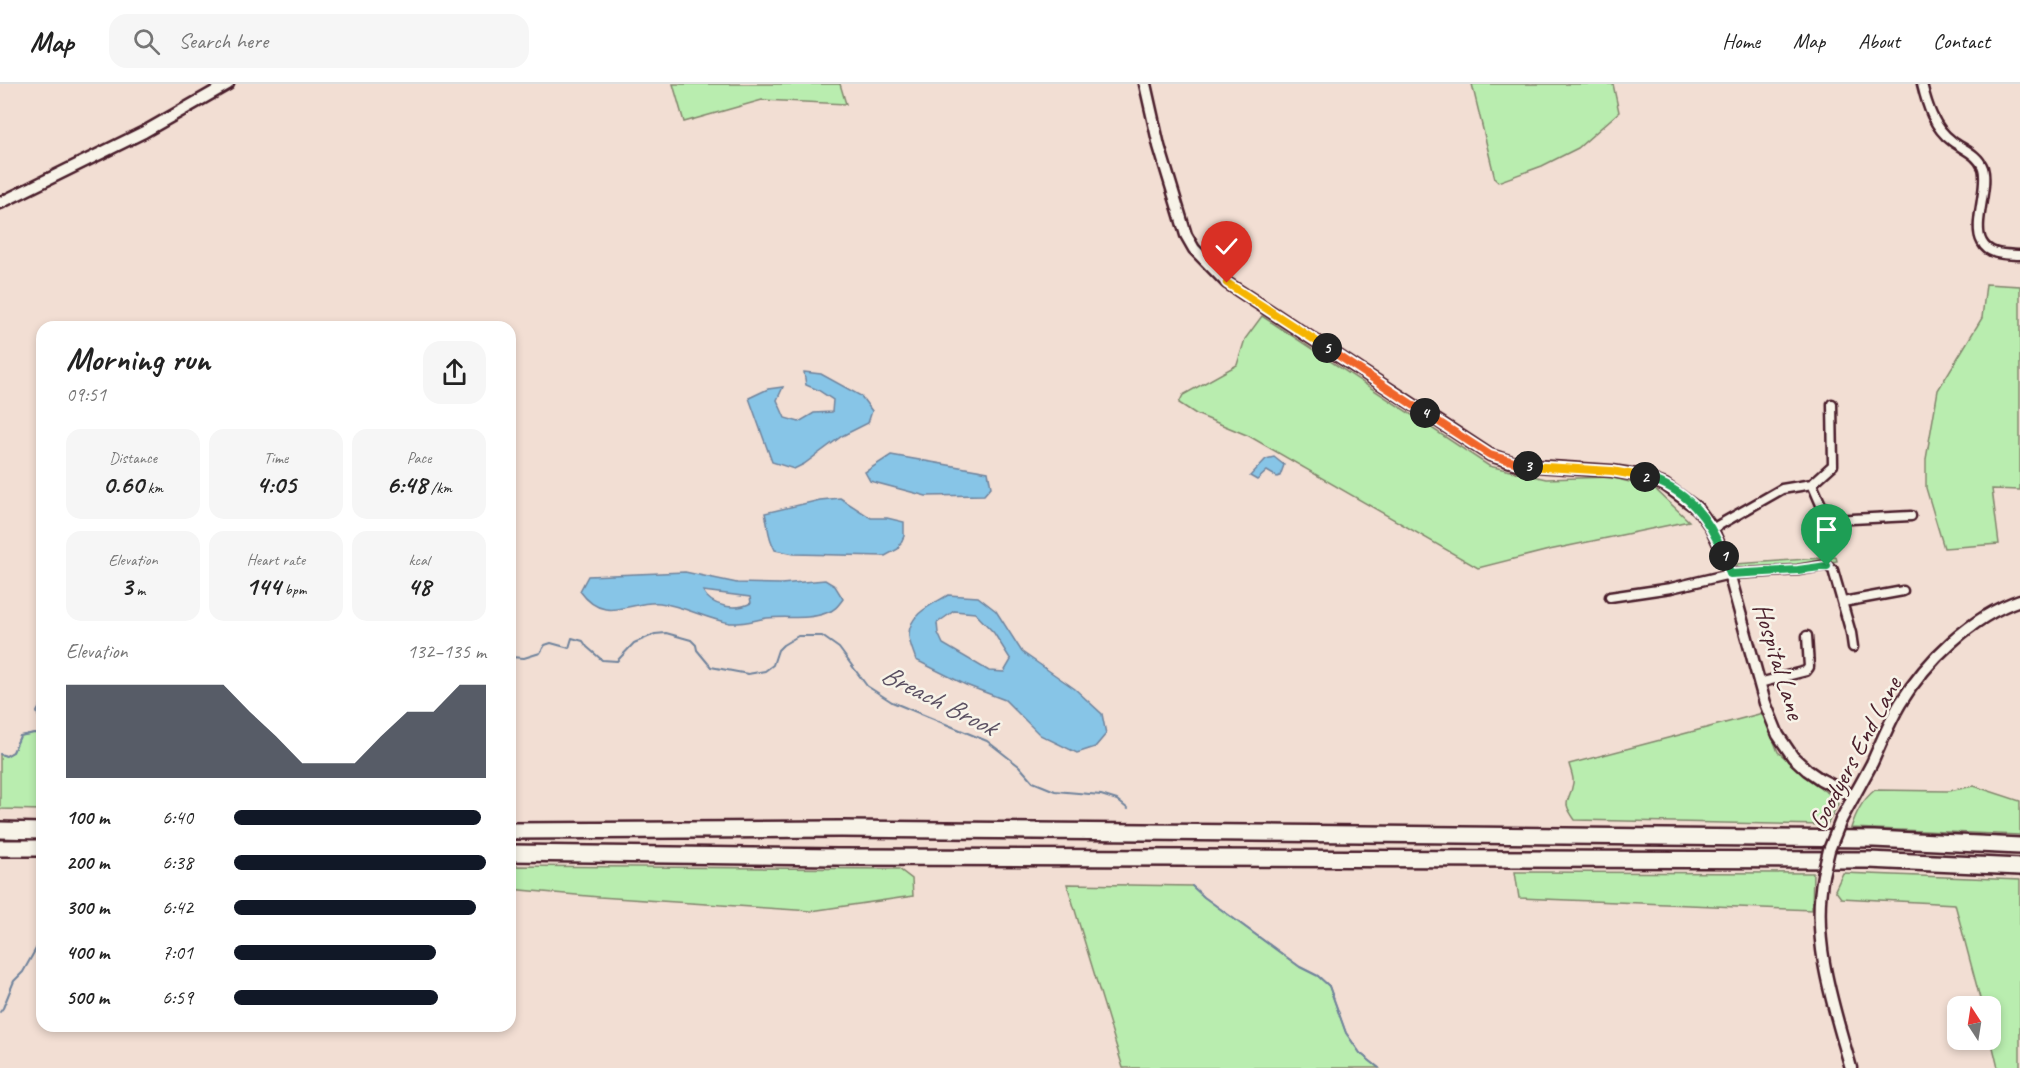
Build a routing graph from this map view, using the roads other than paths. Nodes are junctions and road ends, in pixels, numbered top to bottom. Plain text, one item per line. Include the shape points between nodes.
1 (228, 84) edge
2 (1145, 84) edge
3 (1922, 84) edge
4 (0, 203) edge
5 (2020, 255) edge
6 (1832, 404) dead end
7 (1812, 484) junction
8 (1911, 516) dead end
9 (1712, 529) junction
10 (1730, 574) junction
11 (1903, 591) dead end
12 (1610, 597) dead end
13 (2020, 600) edge
14 (1843, 602) junction
15 (1807, 636) dead end
16 (1853, 647) dead end
17 (1759, 682) junction
18 (1853, 796) junction
19 (0, 830) edge
20 (36, 831) edge
21 (516, 831) edge
22 (2020, 846) edge
23 (0, 848) edge
24 (36, 848) edge
25 (516, 853) edge
26 (2020, 867) edge
27 (1851, 1068) edge

1 - 4 street via 144,132
2 - 9 street, Hospital Lane via 1186,235 1194,249 1227,283 1490,455 1521,465 1612,471 1652,479 1690,502
3 - 5 street via 1934,120 1942,131 1982,166 1982,242 1993,252
6 - 7 street via 1833,465
7 - 8 street via 1826,516 1832,520
7 - 9 street via 1782,489
9 - 10 street, Hospital Lane
10 - 12 street
10 - 14 street via 1827,566 1833,570
10 - 17 street, Hospital Lane
11 - 14 street
13 - 18 street, Goodyers End Lane via 1994,610 1963,632 1915,682 1892,718
14 - 16 street
15 - 17 street via 1806,671
17 - 18 street, Hospital Lane via 1770,719 1793,757 1820,779
18 - 27 street, Goodyers End Lane, bridge via 1829,850 1820,904 1821,951
19 - 20 highway
21 - 22 highway via 1874,839
23 - 24 highway
25 - 26 highway via 1857,860

